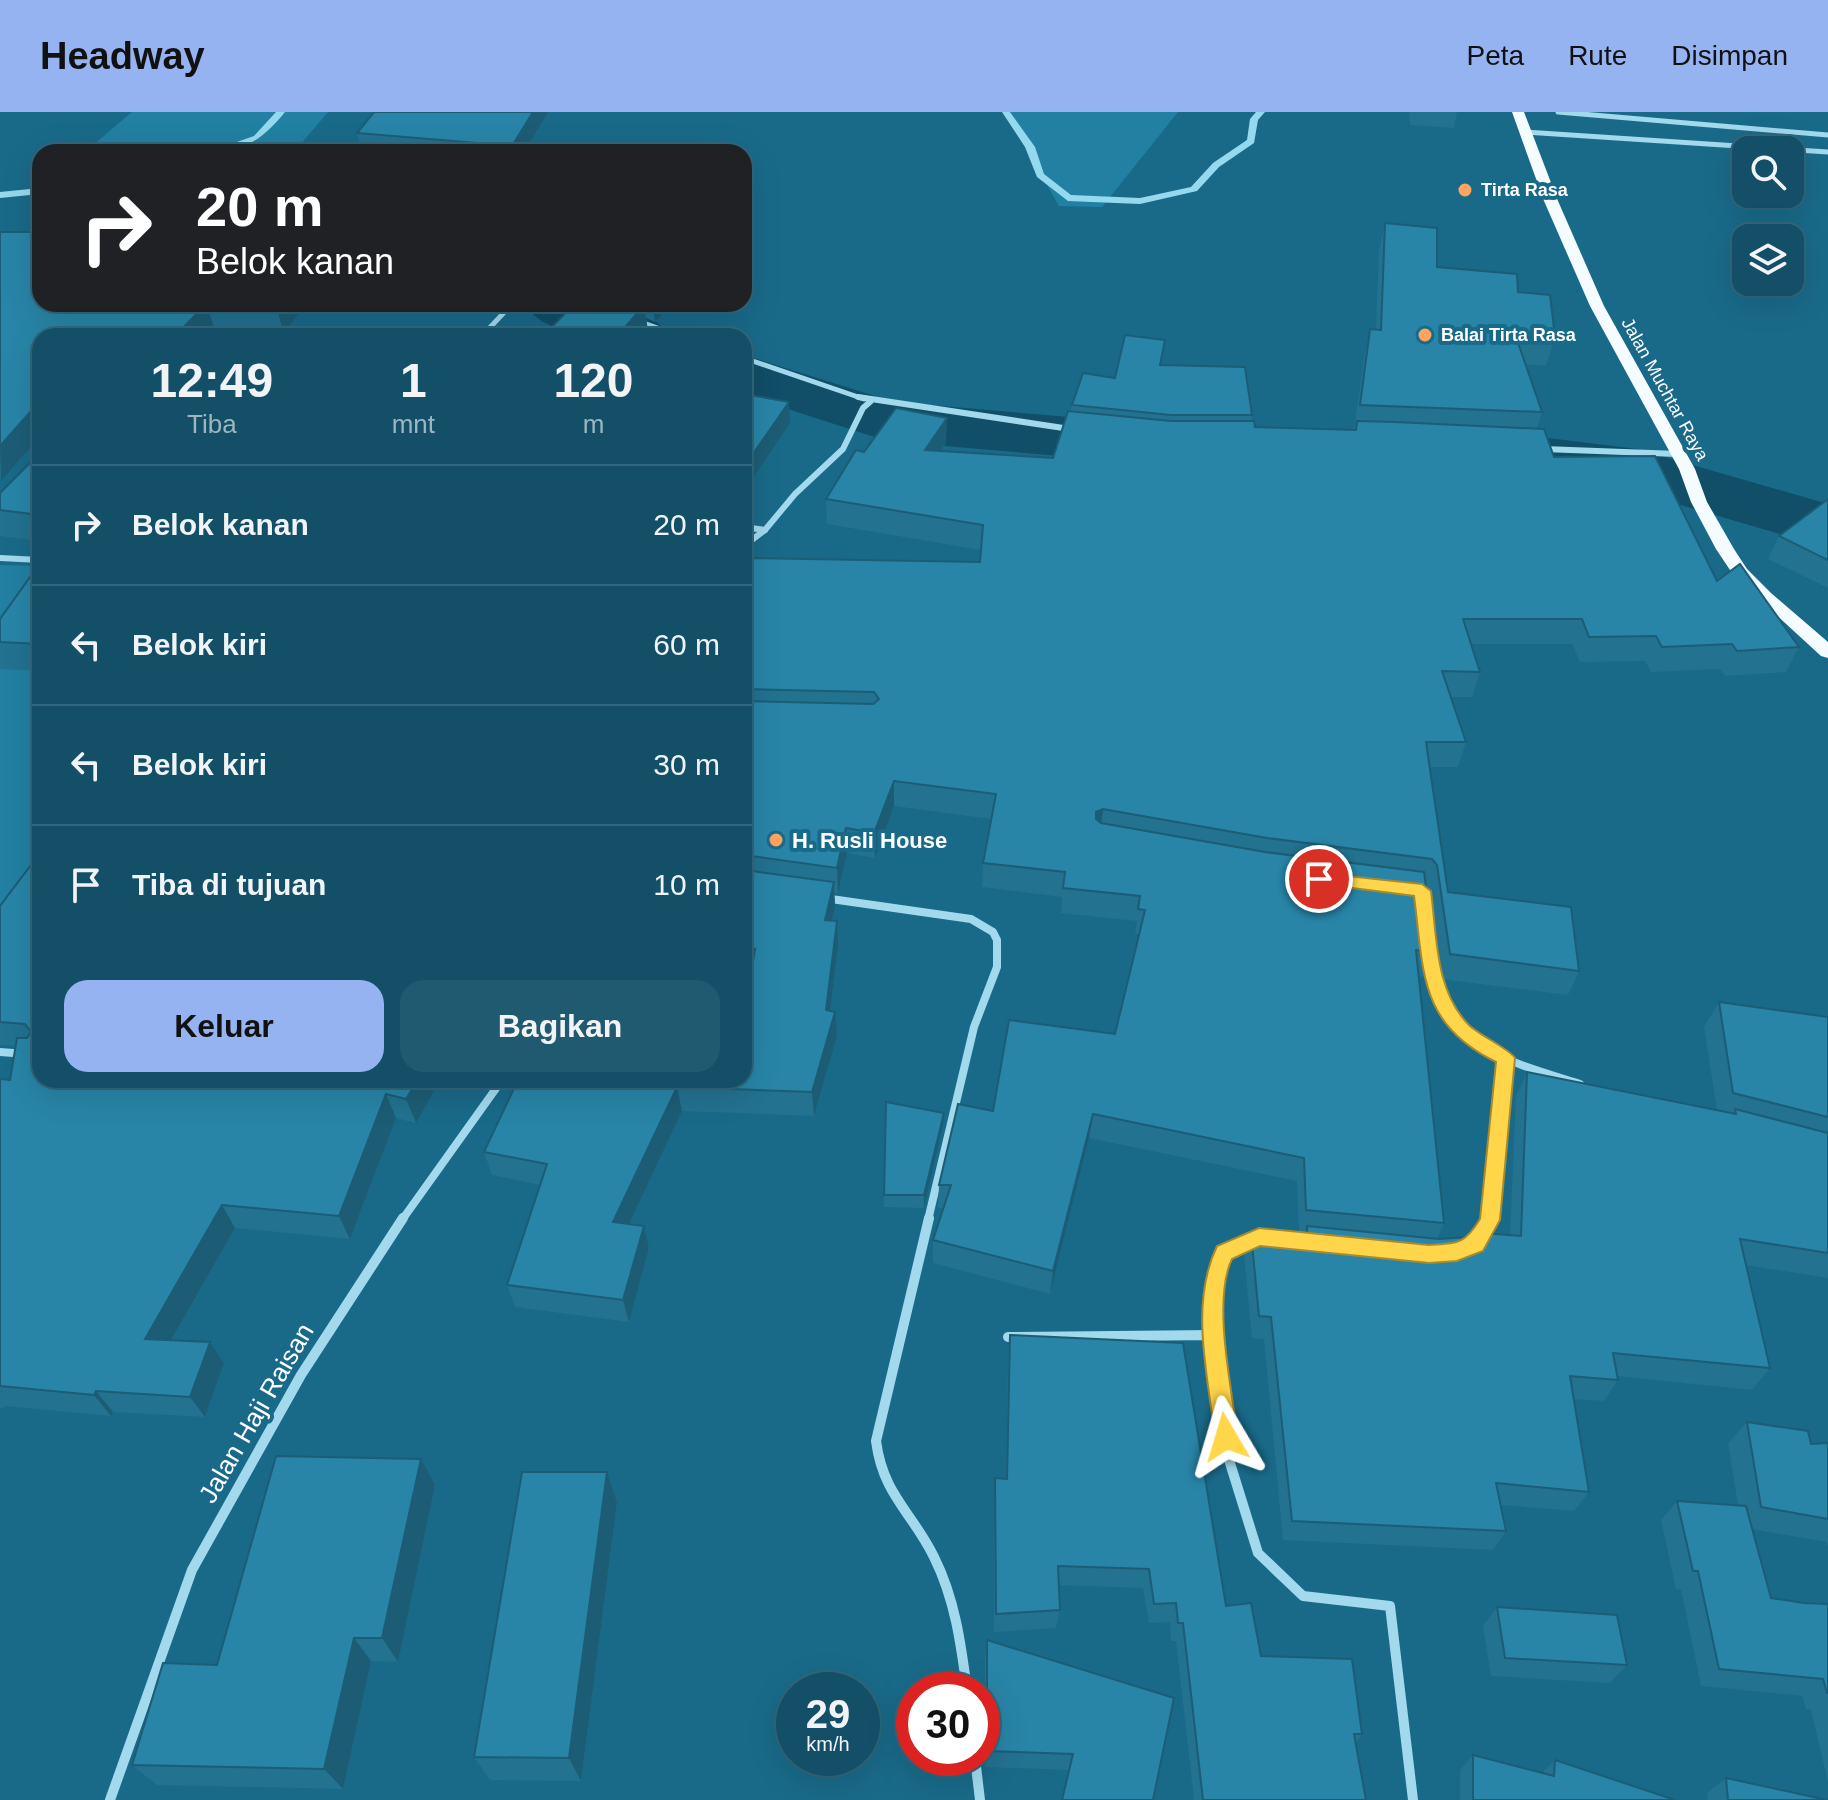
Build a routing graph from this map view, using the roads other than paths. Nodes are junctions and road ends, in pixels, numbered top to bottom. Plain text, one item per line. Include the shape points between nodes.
1 (1518, 112) edge
2 (1558, 112) edge
3 (1525, 132) junction
4 (1828, 135) edge
5 (1828, 152) edge
6 (504, 312) edge
7 (628, 318) edge
8 (490, 328) edge
9 (657, 328) edge
10 (752, 361) edge
11 (871, 401) junction
12 (1079, 431) edge
13 (1537, 449) edge
14 (1683, 461) junction
15 (752, 528) edge
16 (765, 530) junction
17 (752, 540) edge
18 (0, 558) edge
19 (32, 560) edge
20 (1828, 652) edge
21 (820, 898) edge
22 (1428, 933) edge
23 (0, 1052) edge
24 (32, 1054) edge
25 (1506, 1058) junction
26 (496, 1088) edge
27 (1592, 1089) edge
28 (1275, 1238) edge
29 (1467, 1248) edge
30 (1213, 1335) junction
31 (1008, 1337) edge
32 (965, 1672) edge
33 (977, 1776) edge
34 (110, 1800) edge
35 (980, 1800) edge
36 (1413, 1800) edge

1 - 3 highway, Jalan Muchtar Raya
2 - 4 street
3 - 5 street
3 - 14 highway, Jalan Muchtar Raya via 1597,306
6 - 8 street
7 - 9 street
10 - 11 street
11 - 12 street
11 - 16 street via 843,449
13 - 14 street
14 - 20 highway, Jalan Muchtar Raya via 1699,502 1740,572
15 - 16 street
16 - 17 street
18 - 19 street
21 - 32 street via 971,919 997,940 997,967 974,1027 876,1441 884,1485 933,1552 958,1616
22 - 25 street via 1435,990 1454,1021 1478,1045
23 - 24 street
25 - 27 street
25 - 29 street via 1490,1220 1476,1245
26 - 34 street, Jalan Haji Raisan via 418,1194 324,1338 192,1570
28 - 30 street via 1259,1237 1224,1252 1215,1271
30 - 31 street
30 - 36 street via 1230,1463 1258,1553 1303,1596 1390,1606
33 - 35 street

